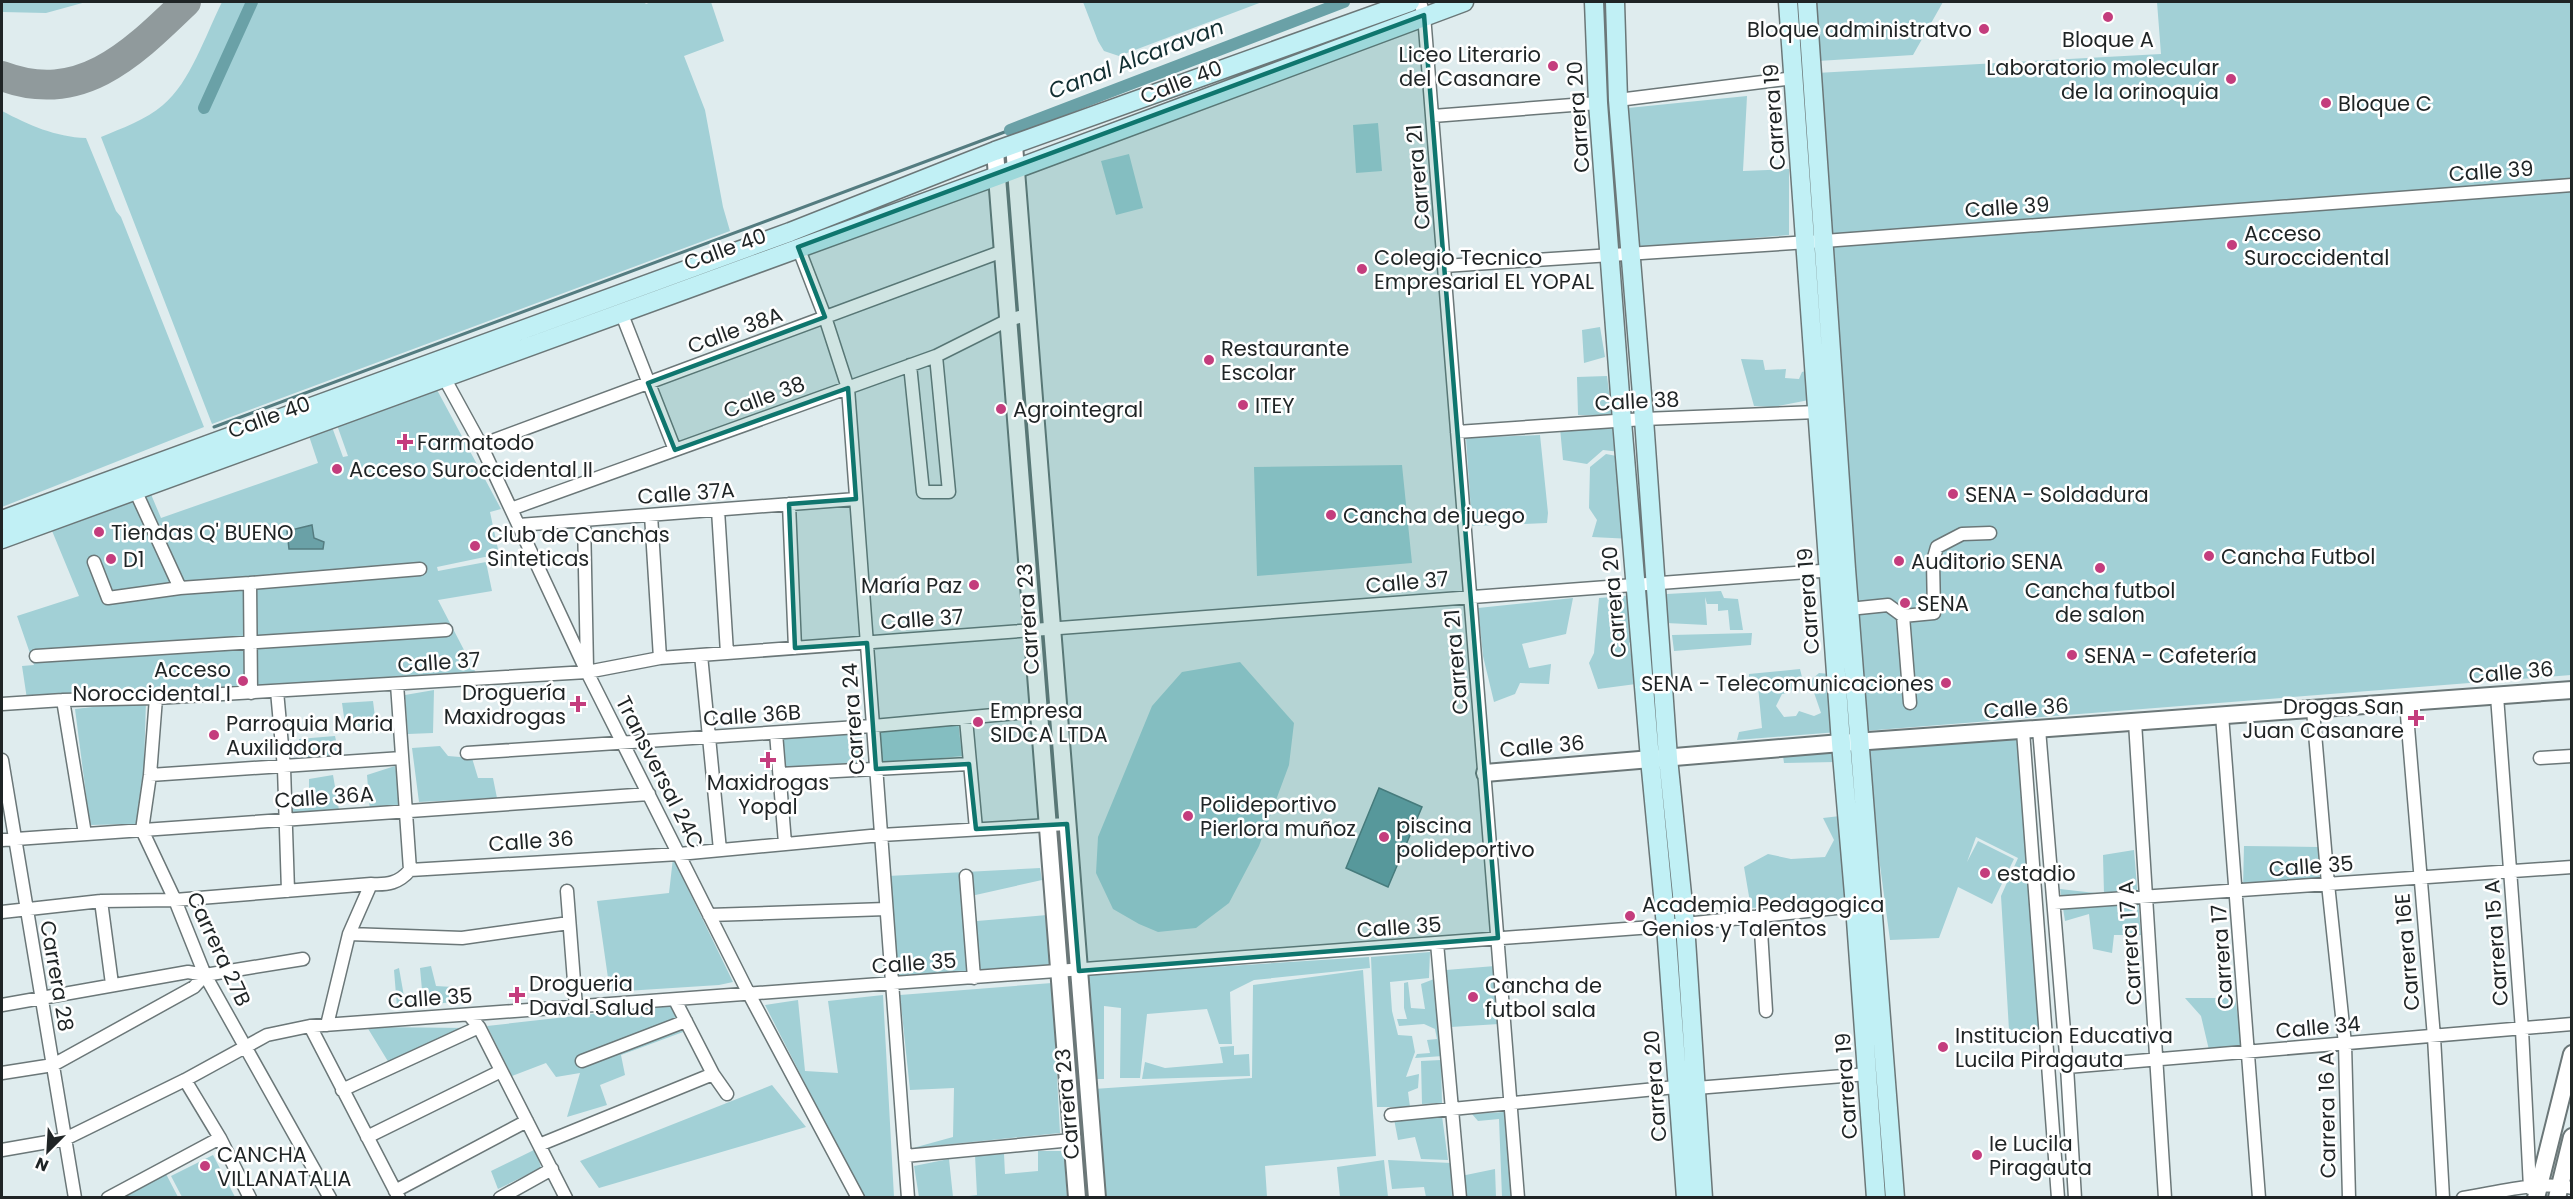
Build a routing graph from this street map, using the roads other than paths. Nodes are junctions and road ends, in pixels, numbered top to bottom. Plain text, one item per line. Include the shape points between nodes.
1 (1410, 2) edge
2 (1464, 2) edge
3 (1594, 2) edge
4 (1615, 2) edge
5 (1788, 2) edge
6 (1807, 2) edge
7 (1422, 8) edge
8 (1794, 78) junction
9 (1618, 100) junction
10 (1598, 103) junction
11 (1432, 116) junction
12 (1014, 145) junction
13 (995, 152) junction
14 (1016, 168) junction
15 (997, 176) junction
16 (2571, 185) edge
17 (1815, 241) junction
18 (798, 247) junction
19 (1003, 251) junction
20 (1630, 254) junction
21 (1611, 255) junction
22 (1444, 266) junction
23 (621, 312) junction
24 (1027, 315) junction
25 (825, 317) junction
26 (1008, 320) junction
27 (936, 356) junction
28 (436, 360) junction
29 (910, 365) junction
30 (443, 377) junction
31 (648, 383) junction
32 (848, 388) junction
33 (1818, 412) junction
34 (1644, 419) junction
35 (1622, 421) junction
36 (1457, 432) junction
37 (481, 445) junction
38 (675, 450) junction
39 (135, 490) junction
40 (856, 499) junction
41 (789, 504) junction
42 (511, 509) junction
43 (718, 510) junction
44 (651, 515) junction
45 (2, 520) edge
46 (584, 520) junction
47 (519, 525) junction
48 (1990, 533) dead end
49 (2, 539) edge
50 (94, 562) dead end
51 (420, 569) dead end
52 (1837, 569) junction
53 (1656, 582) junction
54 (250, 583) junction
55 (1635, 584) junction
56 (180, 588) junction
57 (1470, 596) junction
58 (1849, 609) junction
59 (1903, 616) junction
60 (1051, 629) junction
61 (446, 630) dead end
62 (1032, 631) junction
63 (867, 643) junction
64 (250, 644) junction
65 (795, 648) junction
66 (727, 653) junction
67 (701, 655) junction
68 (36, 656) dead end
69 (660, 658) junction
70 (587, 672) junction
71 (397, 684) junction
72 (2571, 690) edge
73 (277, 691) junction
74 (251, 693) junction
75 (2497, 696) junction
76 (156, 698) junction
77 (63, 700) junction
78 (1910, 703) dead end
79 (2406, 703) junction
80 (2, 704) edge
81 (2313, 710) junction
82 (1039, 711) junction
83 (2222, 714) junction
84 (966, 719) junction
85 (2135, 722) junction
86 (873, 726) junction
87 (2031, 730) junction
88 (776, 733) junction
89 (710, 738) junction
90 (1860, 742) junction
91 (624, 743) junction
92 (1840, 743) junction
93 (467, 753) dead end
94 (2571, 756) edge
95 (402, 758) junction
96 (1659, 758) junction
97 (2540, 758) dead end
98 (2, 760) edge
99 (969, 764) junction
100 (284, 768) junction
101 (876, 769) junction
102 (1485, 773) junction
103 (780, 774) junction
104 (150, 775) junction
105 (650, 794) junction
106 (406, 811) junction
107 (285, 820) junction
108 (1067, 824) junction
109 (1048, 825) junction
110 (976, 829) junction
111 (142, 830) junction
112 (85, 834) junction
113 (881, 835) junction
114 (15, 839) junction
115 (2, 840) edge
116 (784, 843) junction
117 (720, 850) junction
118 (679, 854) junction
119 (2571, 867) edge
120 (410, 870) junction
121 (2510, 872) junction
122 (966, 876) dead end
123 (2420, 878) junction
124 (372, 884) junction
125 (2328, 884) junction
126 (2236, 890) junction
127 (288, 891) junction
128 (567, 891) dead end
129 (2146, 897) junction
130 (175, 900) junction
131 (101, 901) junction
132 (2054, 903) junction
133 (1855, 906) junction
134 (26, 908) junction
135 (886, 909) junction
136 (2, 912) edge
137 (709, 915) junction
138 (1760, 915) junction
139 (569, 923) junction
140 (1685, 924) junction
141 (1666, 926) junction
142 (349, 934) junction
143 (1498, 939) junction
144 (1437, 943) junction
145 (303, 958) dead end
146 (1079, 971) junction
147 (1059, 972) junction
148 (205, 975) junction
149 (974, 978) junction
150 (112, 984) junction
151 (892, 984) junction
152 (749, 994) junction
153 (42, 999) junction
154 (675, 1000) junction
155 (2, 1005) edge
156 (576, 1007) junction
157 (1766, 1011) dead end
158 (469, 1015) junction
159 (686, 1020) junction
160 (2571, 1024) edge
161 (327, 1025) junction
162 (310, 1026) junction
163 (479, 1026) junction
164 (2522, 1029) junction
165 (2434, 1037) junction
166 (2345, 1044) junction
167 (245, 1047) junction
168 (2248, 1052) junction
169 (2571, 1054) edge
170 (2157, 1059) junction
171 (582, 1061) dead end
172 (53, 1065) junction
173 (2067, 1067) junction
174 (501, 1071) junction
175 (2, 1073) edge
176 (713, 1074) junction
177 (1868, 1074) junction
178 (185, 1080) junction
179 (1676, 1087) junction
180 (1696, 1088) junction
181 (342, 1090) junction
182 (727, 1094) dead end
183 (1511, 1103) junction
184 (1452, 1108) junction
185 (1391, 1115) dead end
186 (527, 1121) junction
187 (367, 1137) junction
188 (2571, 1137) edge
189 (220, 1138) junction
190 (65, 1139) junction
191 (1072, 1140) junction
192 (539, 1145) junction
193 (2, 1150) edge
194 (905, 1156) junction
195 (552, 1169) junction
196 (2535, 1190) edge
197 (2563, 1190) edge
198 (397, 1194) edge
199 (75, 1197) edge
200 (108, 1197) edge
201 (250, 1197) edge
202 (330, 1197) edge
203 (500, 1197) edge
204 (566, 1197) edge
205 (858, 1197) edge
206 (908, 1197) edge
207 (1077, 1197) edge
208 (1096, 1197) edge
209 (1460, 1197) edge
210 (1518, 1197) edge
211 (1686, 1197) edge
212 (1703, 1197) edge
213 (1876, 1197) edge
214 (1895, 1197) edge
215 (2058, 1197) edge
216 (2075, 1197) edge
217 (2165, 1197) edge
218 (2259, 1197) edge
219 (2349, 1197) edge
220 (2443, 1197) edge
221 (2463, 1197) edge

1 - 12 main road, Calle 40
2 - 7 main road, Calle 40
3 - 10 main road, Carrera 20
4 - 9 main road, Carrera 20
5 - 8 main road, Carrera 19
6 - 17 main road, Carrera 19
7 - 11 street, Carrera 21
7 - 14 main road, Calle 40
8 - 9 street
8 - 17 main road, Carrera 19
9 - 20 main road, Carrera 20
10 - 11 street
10 - 21 main road, Carrera 20
11 - 22 street, Carrera 21
12 - 13 main road, Calle 40
12 - 14 street, Carrera 23
13 - 15 street, Carrera 23
13 - 28 main road, Calle 40
14 - 15 main road, Calle 40
14 - 24 street, Carrera 23
15 - 18 main road, Calle 40
15 - 19 street, Carrera 23
16 - 17 street, Calle 39
17 - 20 street, Calle 39
17 - 33 main road, Carrera 19
17 - 52 main road, Carrera 19
18 - 23 main road, Calle 40
18 - 25 street, Carrera 24
19 - 25 street, Calle 38A
19 - 26 street, Carrera 23
20 - 21 street, Calle 39
20 - 34 main road, Carrera 20
21 - 22 street, Calle 39
21 - 35 main road, Carrera 20
22 - 36 street, Carrera 21
23 - 30 main road, Calle 40
23 - 31 street
24 - 26 street, Calle 38
24 - 60 street, Carrera 23
25 - 31 street, Calle 38A
25 - 32 street, Carrera 24
26 - 27 street, Calle 38
26 - 62 street, Carrera 23
27 - 29 street, Calle 38
27 - 29 street via 949,492 923,492
28 - 30 street, Transversal 24C
28 - 45 main road, Calle 40
29 - 32 street, Calle 38
30 - 37 street, Transversal 24C
30 - 39 main road, Calle 40
31 - 37 street, Calle 38A
31 - 38 street
32 - 38 street, Calle 38
32 - 40 street, Carrera 24
33 - 34 street, Calle 38
33 - 52 main road, Carrera 19
34 - 35 street, Calle 38
34 - 53 main road, Carrera 20
35 - 36 street, Calle 38
35 - 55 main road, Carrera 20
36 - 57 street, Carrera 21
37 - 42 street, Transversal 24C
38 - 42 street, Calle 38
39 - 49 main road, Calle 40
39 - 56 street
40 - 41 street, Calle 37A
40 - 63 street, Carrera 24
41 - 43 street, Calle 37A
41 - 65 street
42 - 47 street, Transversal 24C
43 - 44 street, Calle 37A
43 - 66 street
44 - 46 street, Calle 37A
44 - 69 street
46 - 47 street, Calle 37A
46 - 70 street
47 - 70 street, Transversal 24C
48 - 59 street via 1962,534 1937,547 1933,561 1934,614
50 - 56 street via 108,598
51 - 54 street
52 - 53 street, Calle 37
52 - 58 main road, Carrera 19
52 - 92 main road, Carrera 19
53 - 55 street, Calle 37
53 - 96 main road, Carrera 20
54 - 56 street
54 - 64 street
55 - 57 street, Calle 37
55 - 96 main road, Carrera 20
57 - 60 street, Calle 37
57 - 102 street, Carrera 21
58 - 59 street via 1888,605
58 - 90 main road, Carrera 19
59 - 78 street
60 - 62 street, Calle 37
60 - 108 street, Carrera 23
61 - 64 street
62 - 63 street, Calle 37
62 - 82 street, Carrera 23
63 - 65 street, Calle 37
63 - 86 street, Carrera 24
64 - 68 street
64 - 74 street
65 - 66 street, Calle 37
66 - 67 street, Calle 37
67 - 69 street, Calle 37
67 - 89 street
69 - 70 street, Calle 37
70 - 71 street, Calle 37
70 - 91 street, Transversal 24C
71 - 73 street, Calle 37
71 - 95 street
72 - 75 street, Calle 36
73 - 74 street, Calle 37
73 - 100 street
74 - 76 street, Calle 37
75 - 79 street, Calle 36
75 - 121 street, Carrera 15 A
76 - 77 street, Calle 37
76 - 104 street
77 - 80 street, Calle 37
77 - 112 street
79 - 81 street, Calle 36
79 - 123 street, Carrera 16E
81 - 83 street, Calle 36
81 - 125 street, Carrera 16 A
82 - 84 street, Calle 36B
82 - 109 street, Carrera 23
83 - 85 street, Calle 36
83 - 126 street, Carrera 17
84 - 86 street, Calle 36B
84 - 99 street
85 - 87 street, Calle 36
85 - 129 street, Carrera 17 A
86 - 88 street, Calle 36B
86 - 101 street, Carrera 24
87 - 90 street, Calle 36
87 - 132 street
87 - 215 street
88 - 89 street, Calle 36B
88 - 103 street
89 - 91 street, Calle 36B
89 - 117 street
90 - 92 street, Calle 36
90 - 214 main road, Carrera 19
91 - 93 street, Calle 36B
91 - 105 street, Transversal 24C
92 - 96 street, Calle 36
92 - 133 main road, Carrera 19
94 - 97 street
95 - 100 street
95 - 106 street
96 - 102 street, Calle 36
96 - 140 main road, Carrera 20
96 - 141 main road, Carrera 20
98 - 114 street, Carrera 28
99 - 101 street
99 - 110 street
100 - 104 street
100 - 107 street
101 - 103 street
101 - 113 street, Carrera 24
102 - 143 street, Carrera 21
103 - 116 street
104 - 111 street
105 - 106 street, Calle 36A
105 - 118 street, Transversal 24C
106 - 107 street, Calle 36A
106 - 120 street
107 - 111 street, Calle 36A
107 - 127 street
108 - 109 street, Calle 36
108 - 146 street, Carrera 23
109 - 110 street, Calle 36
109 - 147 street, Carrera 23
110 - 113 street, Calle 36
111 - 112 street, Calle 36A
111 - 130 street, Carrera 27B
112 - 114 street, Calle 36A
113 - 116 street, Calle 36
113 - 135 street, Carrera 24
114 - 115 street, Calle 36A
114 - 134 street, Carrera 28
116 - 117 street, Calle 36
117 - 118 street, Calle 36
118 - 120 street, Calle 36
118 - 137 street, Transversal 24C
119 - 121 street, Calle 35
120 - 124 street, Calle 36 via 398,881
121 - 123 street, Calle 35
121 - 164 street, Carrera 15 A
122 - 149 street
123 - 125 street, Calle 35
123 - 165 street, Carrera 16E
124 - 127 street, Calle 36
124 - 142 street
125 - 126 street, Calle 35
125 - 166 street, Carrera 16 A
126 - 129 street, Calle 35
126 - 168 street, Carrera 17
127 - 130 street, Calle 36
128 - 139 street
129 - 132 street, Calle 35
129 - 170 street, Carrera 17 A
130 - 131 street, Calle 36
130 - 148 street, Carrera 27B
131 - 134 street, Calle 36
131 - 150 street
132 - 173 street
133 - 138 street, Calle 35
133 - 177 main road, Carrera 19
134 - 136 street, Calle 36
134 - 153 street, Carrera 28
135 - 137 street
135 - 151 street, Carrera 24
137 - 152 street, Transversal 24C
138 - 140 street, Calle 35
138 - 157 street
139 - 142 street via 462,938
139 - 156 street
140 - 141 street, Calle 35
140 - 180 main road, Carrera 20
141 - 143 street, Calle 35
141 - 179 main road, Carrera 20
142 - 161 street
143 - 144 street, Calle 35
143 - 183 street, Carrera 21
144 - 146 street, Calle 35
144 - 184 street
145 - 148 street
146 - 147 street, Calle 35
146 - 208 street, Carrera 23
147 - 149 street, Calle 35
147 - 191 street, Carrera 23
148 - 150 street via 188,972
148 - 167 street, Carrera 27B
148 - 172 street via 194,987
149 - 151 street, Calle 35
150 - 153 street
151 - 152 street, Calle 35
151 - 194 street, Carrera 24
152 - 154 street, Calle 35
152 - 205 street, Transversal 24C
153 - 155 street
153 - 172 street, Carrera 28
154 - 156 street, Calle 35
154 - 159 street
156 - 158 street, Calle 35
158 - 161 street, Calle 35
158 - 163 street
159 - 171 street
159 - 176 street
160 - 164 street, Calle 34
161 - 162 street, Calle 35
162 - 167 street, Calle 35 via 267,1035
162 - 181 street
163 - 174 street
163 - 181 street
164 - 165 street, Calle 34
164 - 196 street, Carrera 15 A
165 - 166 street, Calle 34
165 - 220 street, Carrera 16E
166 - 168 street, Calle 34
166 - 219 street, Carrera 16 A
167 - 178 street, Calle 35
167 - 202 street, Carrera 27B
168 - 170 street, Calle 34
168 - 218 street, Carrera 17
169 - 196 street
170 - 173 street, Calle 34
170 - 217 street, Carrera 17 A
172 - 175 street
172 - 190 street, Carrera 28
173 - 216 street
174 - 186 street
174 - 187 street
176 - 182 street
176 - 192 street
177 - 180 street
177 - 213 main road, Carrera 19
178 - 189 street
178 - 190 street, Calle 35
179 - 183 street
179 - 211 main road, Carrera 20
180 - 212 main road, Carrera 20
181 - 187 street
183 - 184 street
183 - 210 street, Carrera 21
184 - 185 street
184 - 209 street
186 - 192 street
186 - 198 street
187 - 198 street
188 - 197 street
189 - 200 street
189 - 201 street
190 - 193 street, Calle 35
190 - 199 street, Carrera 28
191 - 194 street
191 - 207 street, Carrera 23
192 - 195 street
194 - 206 street, Carrera 24
195 - 203 street
195 - 204 street
196 - 197 street
196 - 221 street

